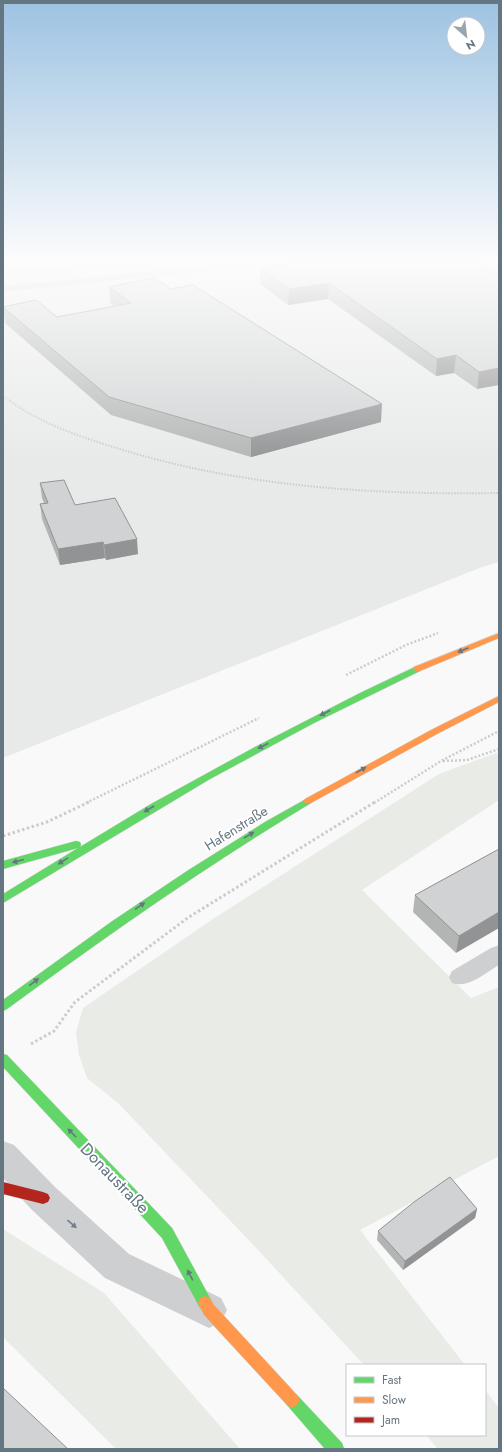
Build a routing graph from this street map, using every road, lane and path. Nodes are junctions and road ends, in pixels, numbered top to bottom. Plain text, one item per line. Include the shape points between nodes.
1 (3, 396) edge
2 (499, 493) edge
3 (499, 635) edge
4 (499, 699) edge
5 (499, 731) edge
6 (499, 749) edge
7 (441, 761) junction
8 (96, 840) junction
9 (3, 865) edge
10 (3, 899) edge
11 (499, 954) edge
12 (460, 977) dead end
13 (3, 1006) edge
14 (4, 1060) edge
15 (3, 1155) edge
16 (3, 1188) edge
17 (43, 1198) junction
18 (208, 1310) junction
19 (336, 1449) edge

1 - 2 path via 60,429 137,455 243,479 348,492 450,495
3 -> 8 main road via 399,677 297,727 152,806
13 -> 4 main road, Hafenstraße via 127,915 228,848 379,760
5 - 7 path
6 - 7 path via 467,760
7 - 14 path via 189,917 75,1002 54,1031
8 -> 9 main road
8 -> 10 main road
11 - 12 lane
18 -> 14 main road, Donaustraße via 167,1233
15 - 17 street, Donaustraße
16 - 17 main road
17 -> 18 street, Donaustraße via 117,1266
18 - 19 main road, Donaustraße

